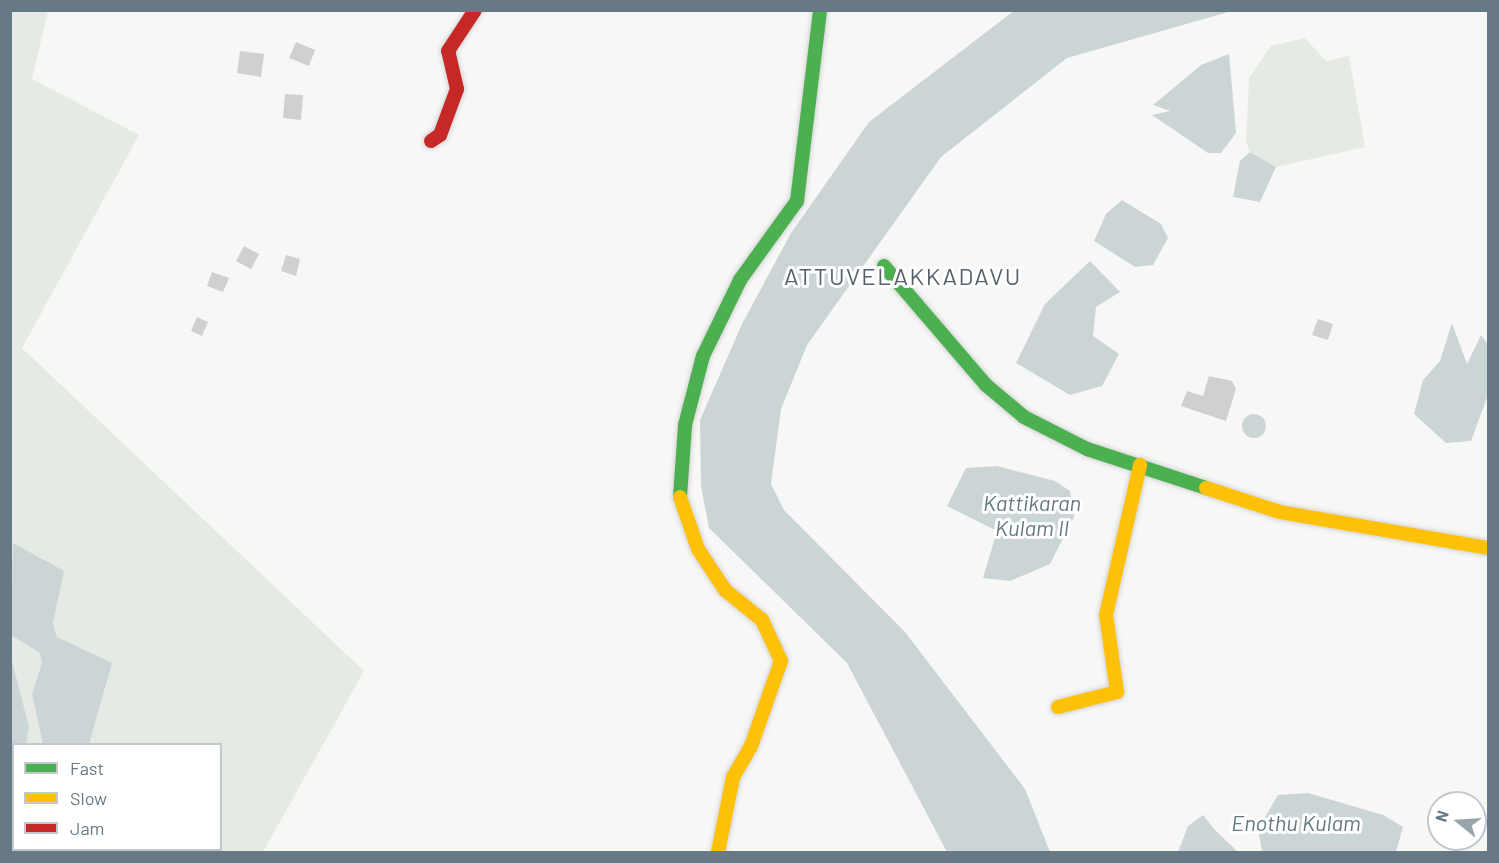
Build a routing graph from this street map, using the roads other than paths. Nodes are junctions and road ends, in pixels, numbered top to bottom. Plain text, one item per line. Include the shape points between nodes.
1 (476, 10) edge
2 (820, 10) edge
3 (431, 141) dead end
4 (884, 266) dead end
5 (1140, 465) junction
6 (1488, 548) edge
7 (1058, 707) dead end
8 (718, 852) edge

1 - 3 street via 448,51 457,89 440,135
2 - 8 street via 797,201 740,280 703,356 685,425 679,494 698,549 725,590 762,620 781,661 751,746 732,777
4 - 5 street via 986,385 1024,417 1087,449
5 - 6 street via 1280,512
5 - 7 street via 1106,615 1117,692

